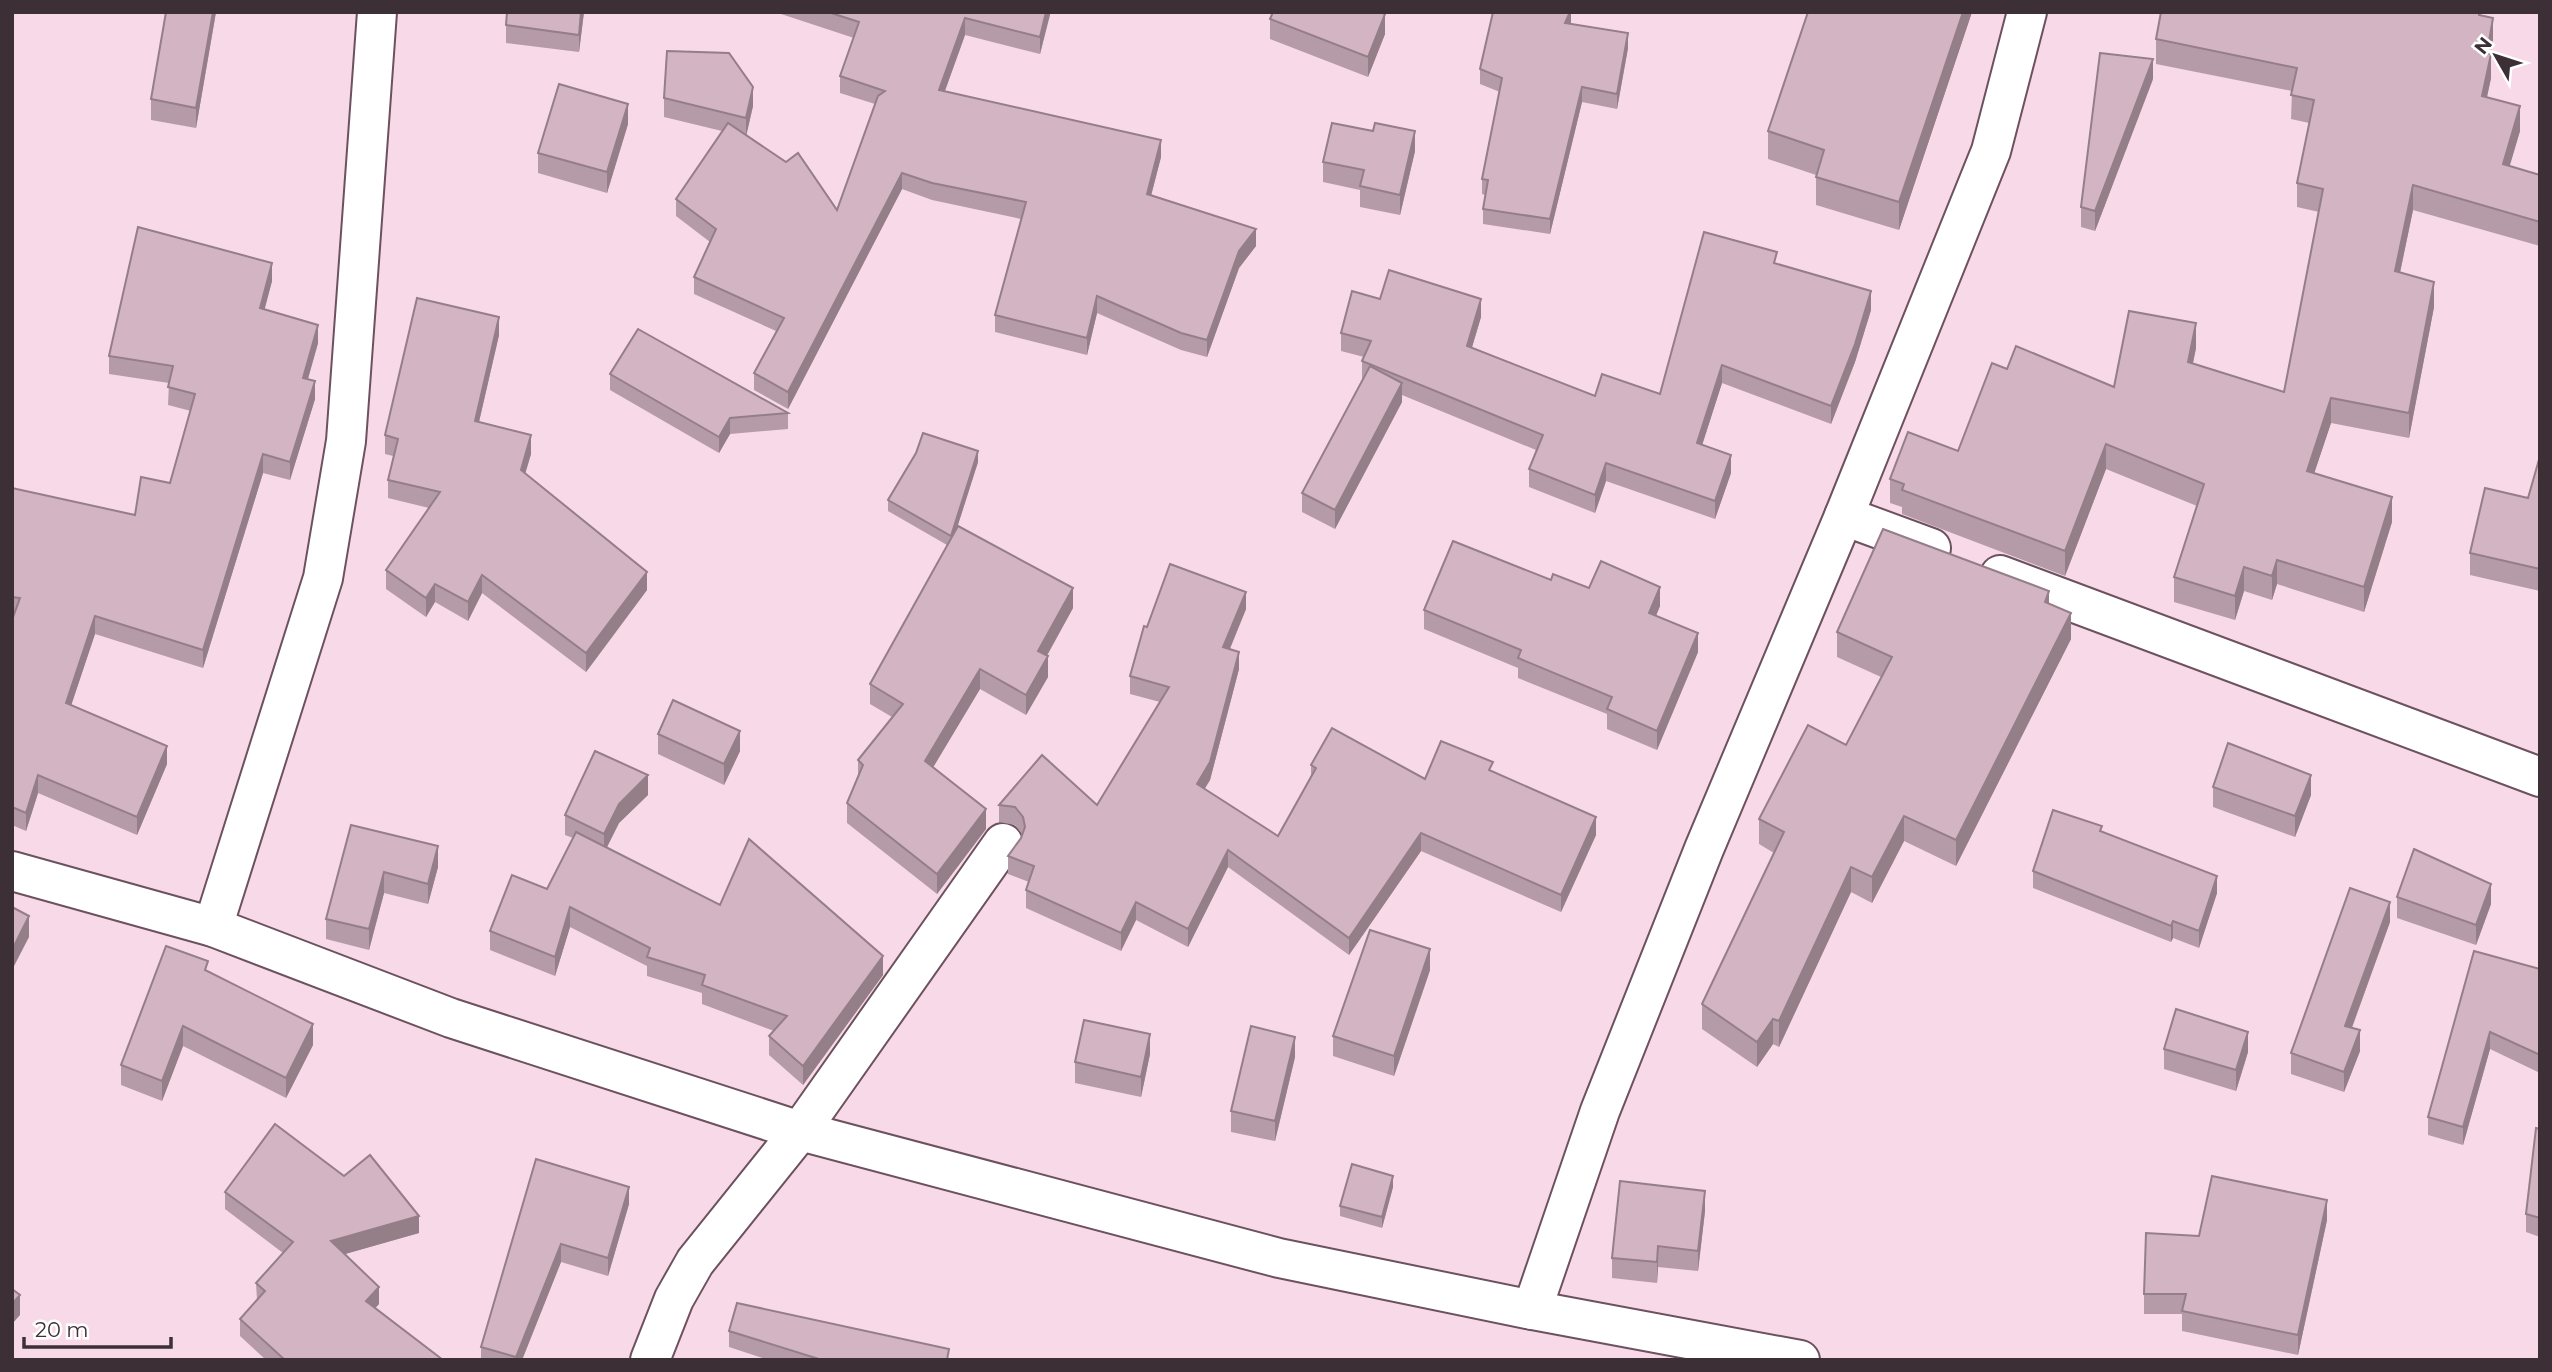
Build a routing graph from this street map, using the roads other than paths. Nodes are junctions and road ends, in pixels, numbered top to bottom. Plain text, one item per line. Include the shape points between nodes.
1 (377, 12) edge
2 (2026, 12) edge
3 (1844, 516) junction
4 (2540, 777) edge
5 (1003, 843) dead end
6 (12, 871) edge
7 (213, 927) junction
8 (800, 1131) junction
9 (1532, 1310) junction
10 (650, 1360) edge
11 (1800, 1360) edge

1 - 7 street via 346,442 323,578
2 - 3 street via 1991,151
3 - 4 street
3 - 9 street via 1600,1111
5 - 8 street
6 - 7 street
7 - 8 street via 451,1018
8 - 9 street via 1279,1258
8 - 10 street via 695,1262 674,1299
9 - 11 street

